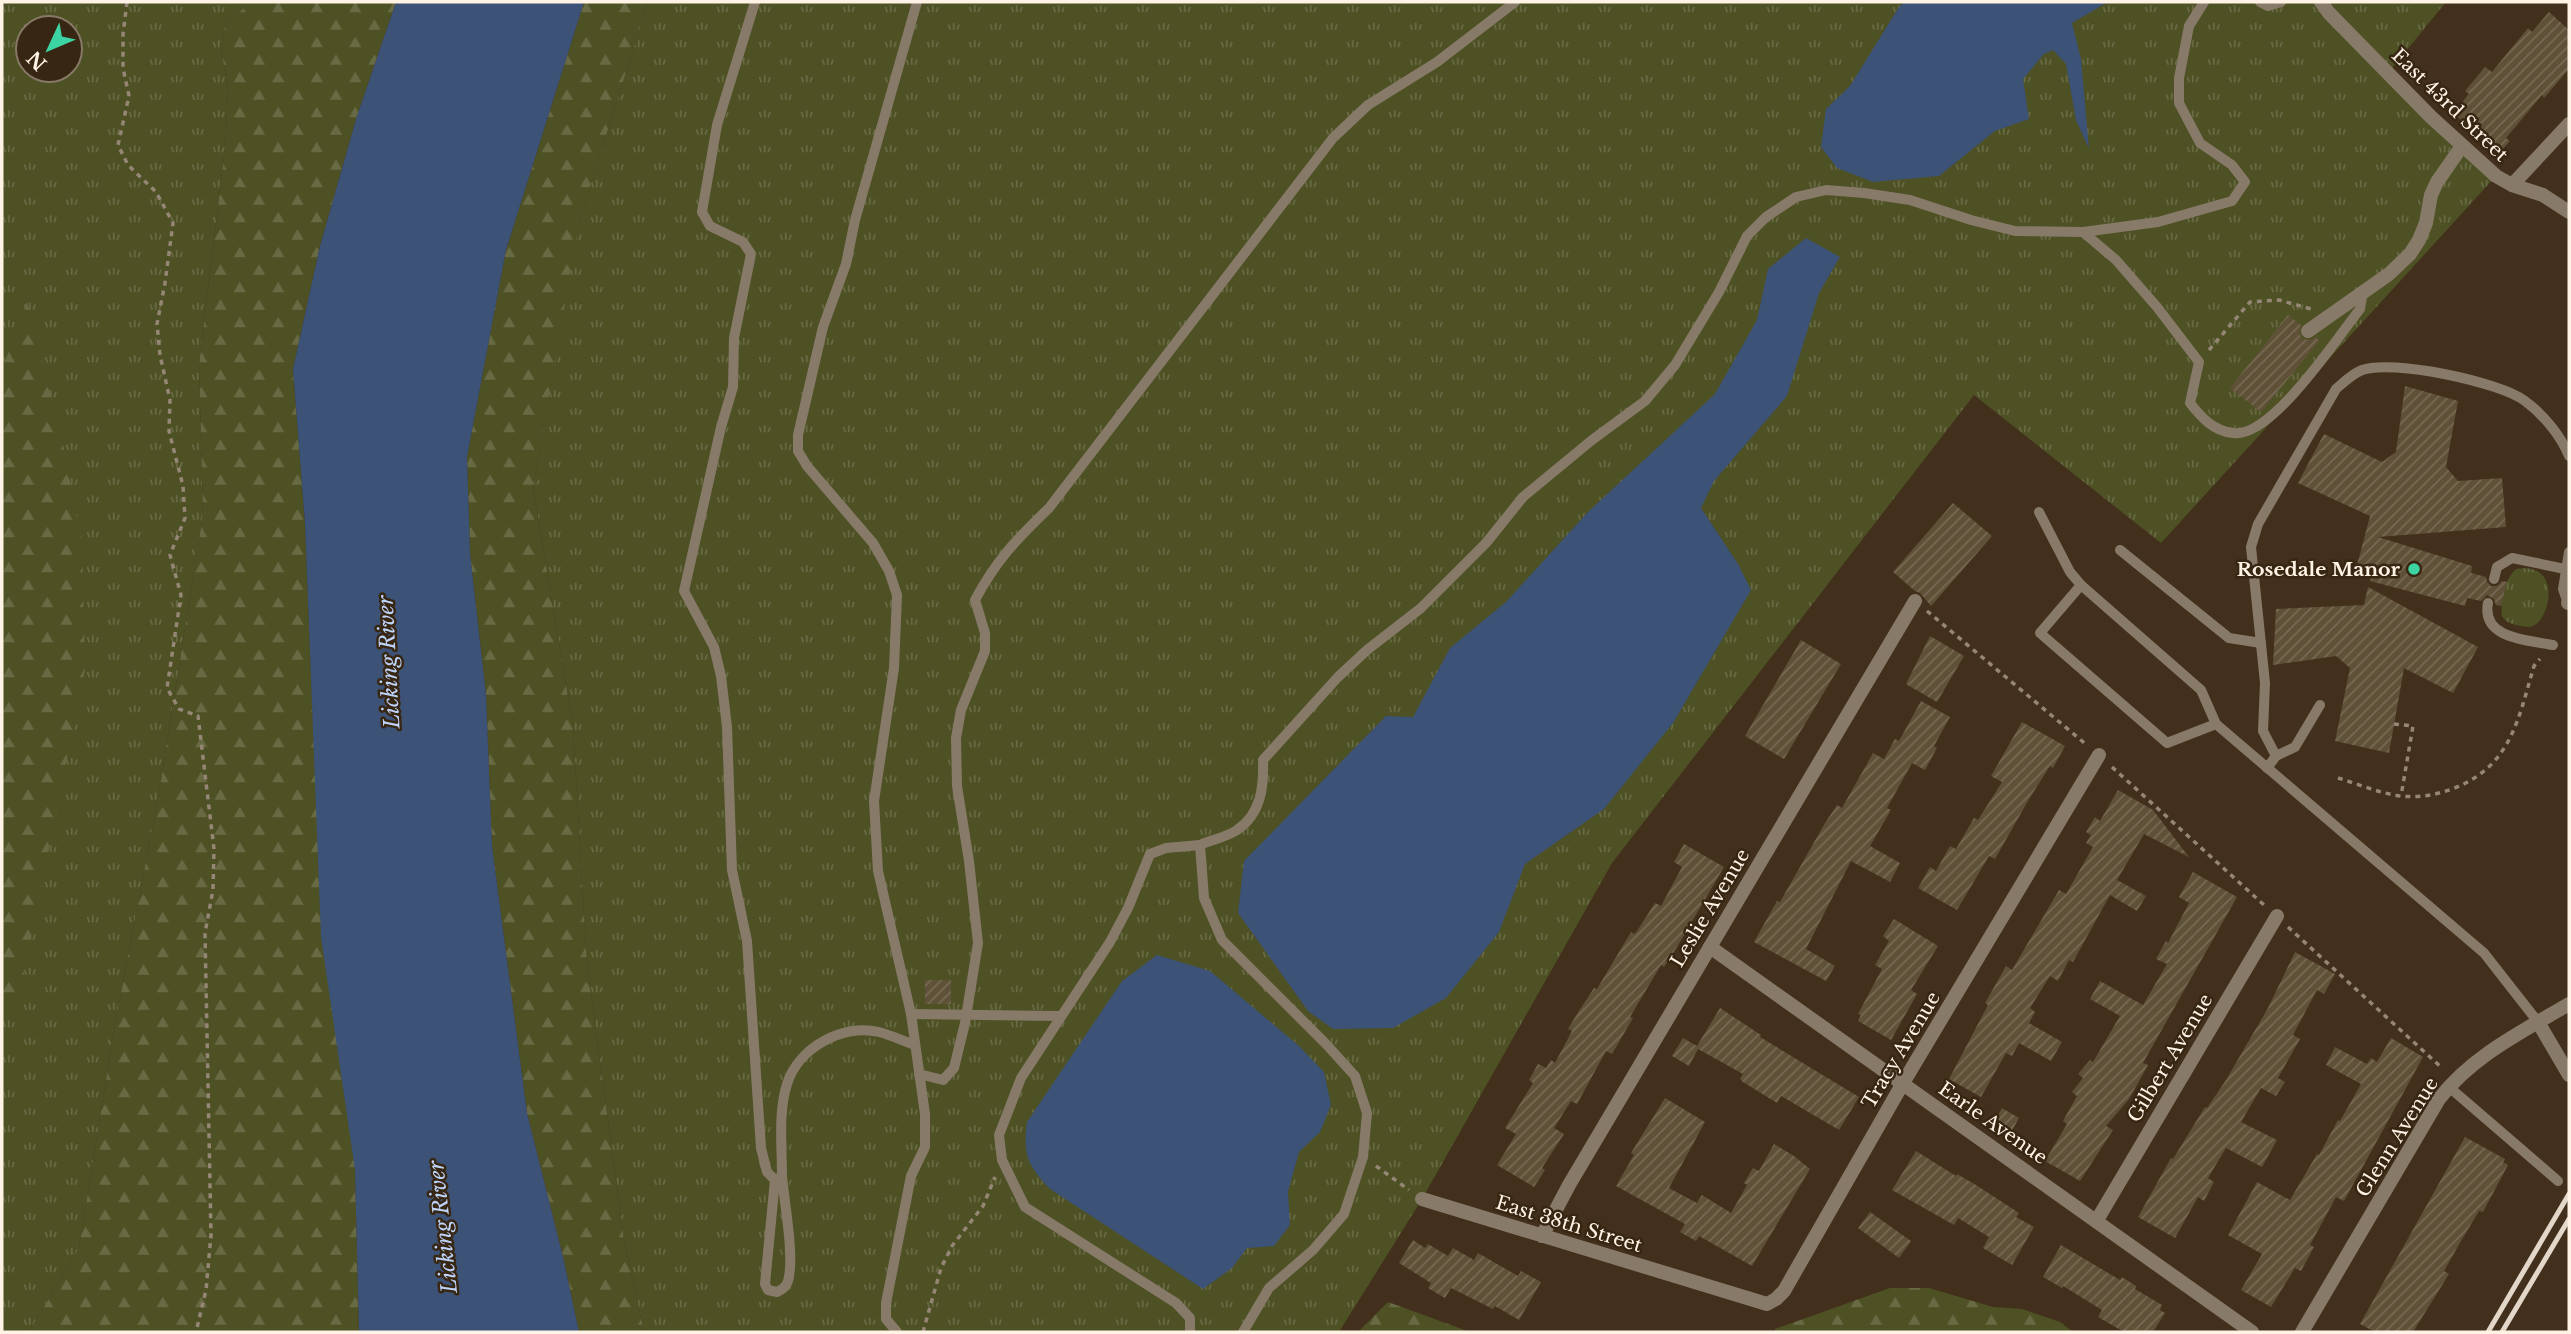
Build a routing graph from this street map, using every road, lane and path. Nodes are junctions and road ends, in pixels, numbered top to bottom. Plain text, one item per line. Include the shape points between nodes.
1 (127, 2) edge
2 (755, 2) edge
3 (916, 2) edge
4 (1516, 2) edge
5 (2204, 2) edge
6 (2260, 2) edge
7 (2281, 2) edge
8 (2321, 2) edge
9 (2569, 124) edge
10 (2462, 146) junction
11 (2512, 185) junction
12 (2569, 212) edge
13 (2083, 232) junction
14 (2363, 291) junction
15 (2323, 320) junction
16 (2308, 331) dead end
17 (2199, 362) junction
18 (2569, 456) edge
19 (2039, 512) dead end
20 (2120, 550) dead end
21 (2569, 552) edge
22 (2565, 569) junction
23 (2494, 579) dead end
24 (2081, 584) junction
25 (1915, 601) dead end
26 (2488, 603) dead end
27 (2569, 603) edge
28 (1928, 611) dead end
29 (2261, 643) junction
30 (2553, 645) joint
31 (2320, 705) dead end
32 (2394, 723) dead end
33 (2216, 724) junction
34 (2099, 755) junction
35 (2276, 756) junction
36 (2267, 768) junction
37 (2338, 778) dead end
38 (2401, 796) junction
39 (1200, 845) junction
40 (2277, 916) junction
41 (1710, 947) junction
42 (2569, 1004) edge
43 (911, 1014) junction
44 (967, 1014) junction
45 (1060, 1017) junction
46 (2539, 1022) junction
47 (915, 1045) junction
48 (919, 1074) junction
49 (2569, 1075) edge
50 (1903, 1083) junction
51 (2449, 1087) junction
52 (1363, 1157) junction
53 (1002, 1160) junction
54 (778, 1178) junction
55 (2558, 1181) dead end
56 (1422, 1199) joint
57 (2097, 1220) junction
58 (1542, 1236) junction
59 (1704, 1285) joint
60 (196, 1332) edge
61 (897, 1332) edge
62 (923, 1332) edge
63 (1190, 1332) edge
64 (1243, 1332) edge
65 (2252, 1332) edge
66 (2302, 1332) edge

1 - 60 path via 123,68 129,96 118,145 128,165 156,192 173,223 157,324 185,518 170,555 181,594 167,688 179,709 198,716 214,849 205,933 211,1235
2 - 54 lane via 717,125 702,212 710,226 743,242 751,254 734,338 733,387 684,591 714,647 721,676 732,870 747,941 761,1148 767,1172
3 - 43 lane via 846,264 823,327 797,435 798,451 807,466 873,543 890,571 897,595 894,668 874,801 878,871
4 - 44 lane via 1437,62 1368,105 1334,138 1049,508 1012,544 975,600 985,651 961,710 956,738 957,786 978,943
5 - 13 lane via 2189,26 2179,103 2200,143 2232,165 2245,182 2232,201 2158,222
6 - 7 lane via 2268,6
8 - 10 street, East 43rd Street
9 - 11 street
10 - 11 street, East 43rd Street
10 - 14 street via 2437,182 2414,247 2389,274
11 - 12 street, East 43rd Street via 2543,195
13 - 17 lane via 2116,260
13 - 39 lane via 2015,231 1910,200 1826,190 1796,197 1766,217 1748,236 1675,365 1645,401 1523,497 1486,543 1421,608 1338,677 1263,760 1264,785 1255,811 1236,831
14 - 15 street
14 - 17 lane via 2360,309 2284,406 2261,425 2234,434 2205,422 2190,403
15 - 16 street
15 - 17 path via 2308,307 2288,302 2250,302
18 - 29 lane via 2539,413 2508,392 2405,367 2373,368 2349,377 2319,415 2258,524 2251,547
19 - 24 lane
20 - 29 lane via 2229,638
21 - 22 lane
22 - 23 lane via 2512,558 2497,567
22 - 27 lane via 2563,589
24 - 33 lane via 2201,690
24 - 33 lane via 2040,633 2167,743
25 - 41 street, Leslie Avenue
26 - 30 lane via 2486,613 2493,627 2505,635
28 - 34 path
29 - 35 lane via 2263,731
30 - 38 path via 2534,666 2516,727 2499,757 2474,781 2436,795
31 - 35 lane via 2295,747
32 - 38 path via 2413,726
33 - 36 lane
34 - 40 path
34 - 50 street, Tracy Avenue
35 - 36 lane
36 - 46 lane via 2484,953
37 - 38 path
39 - 45 lane via 1150,854 1110,942
39 - 52 lane via 1204,898 1222,940 1355,1076 1367,1113
40 - 51 path via 2443,1069
40 - 57 street, Gilbert Avenue
41 - 50 street, Earle Avenue
41 - 58 street, Leslie Avenue
42 - 46 street, Glenn Avenue
43 - 44 lane
43 - 47 lane
44 - 45 lane
44 - 48 lane via 954,1068 943,1080
45 - 53 lane via 1021,1078 999,1135
46 - 49 street
46 - 51 street, Glenn Avenue via 2480,1059
47 - 48 lane
47 - 54 lane via 877,1031 844,1032 800,1058 782,1107
48 - 61 lane via 925,1147 911,1175 886,1303 886,1319
50 - 57 street, Earle Avenue
50 - 59 street, Tracy Avenue via 1784,1291 1767,1304
51 - 55 lane
51 - 66 street, Glenn Avenue
52 - 56 path
52 - 64 lane via 1344,1214 1313,1250 1269,1288
53 - 62 path via 983,1206 952,1246 941,1269
53 - 63 lane via 1025,1207 1176,1303 1190,1318
54 - 54 lane via 765,1284 777,1292 788,1282 790,1265
56 - 58 street, East 38th Street
57 - 65 street, Earle Avenue
58 - 59 street, East 38th Street

